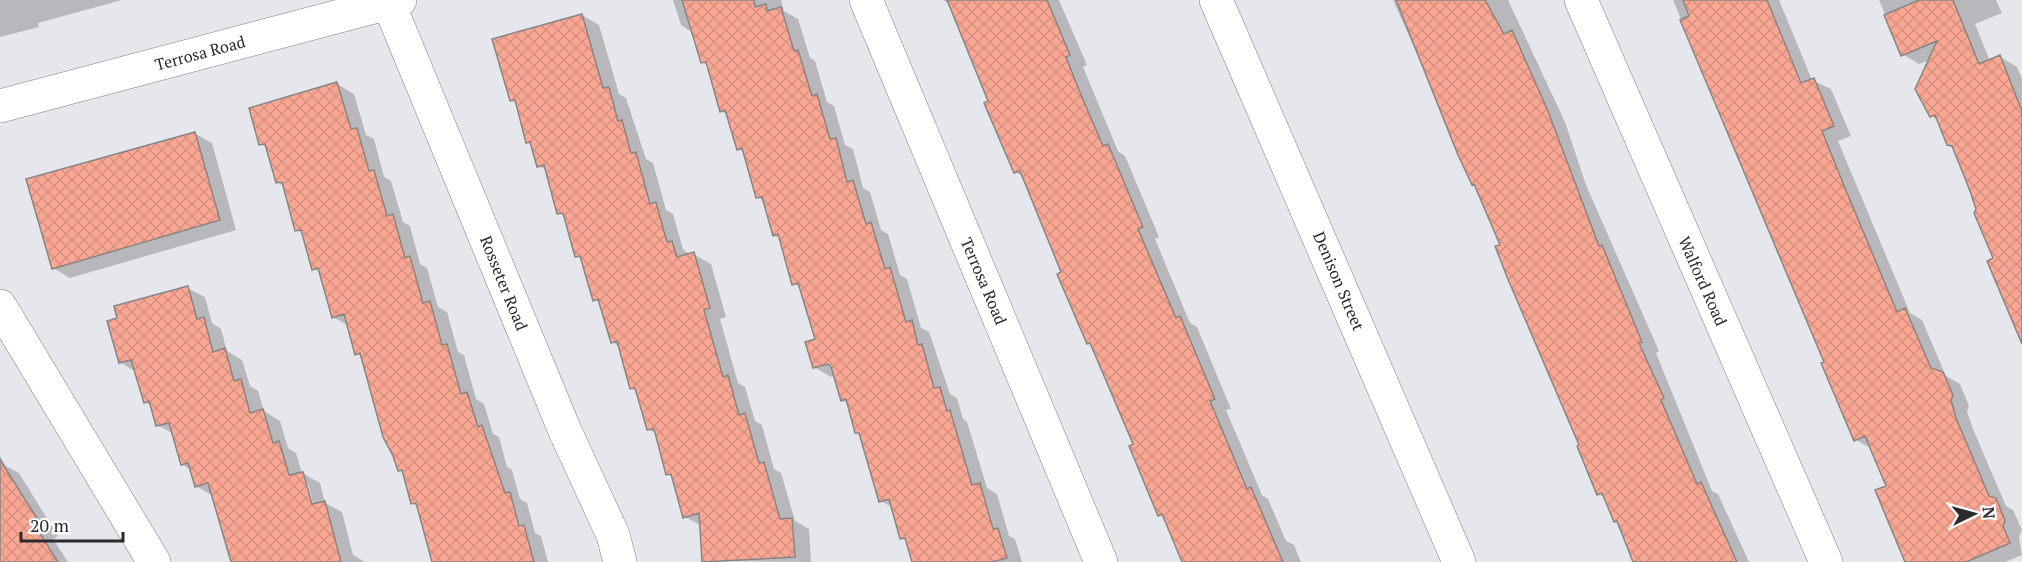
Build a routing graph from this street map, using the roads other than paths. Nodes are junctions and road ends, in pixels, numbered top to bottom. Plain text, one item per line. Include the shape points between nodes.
1 (866, 0) edge
2 (1216, 0) edge
3 (1581, 0) edge
4 (395, 2) edge
5 (0, 106) edge
6 (0, 306) edge
7 (154, 562) edge
8 (621, 562) edge
9 (1101, 562) edge
10 (1459, 562) edge
11 (1826, 562) edge

1 - 9 street, Terrosa Road
2 - 10 street, Denison Street
3 - 11 street, Walford Road
4 - 5 street, Terrosa Road
4 - 8 street, Rosseter Road
6 - 7 street

